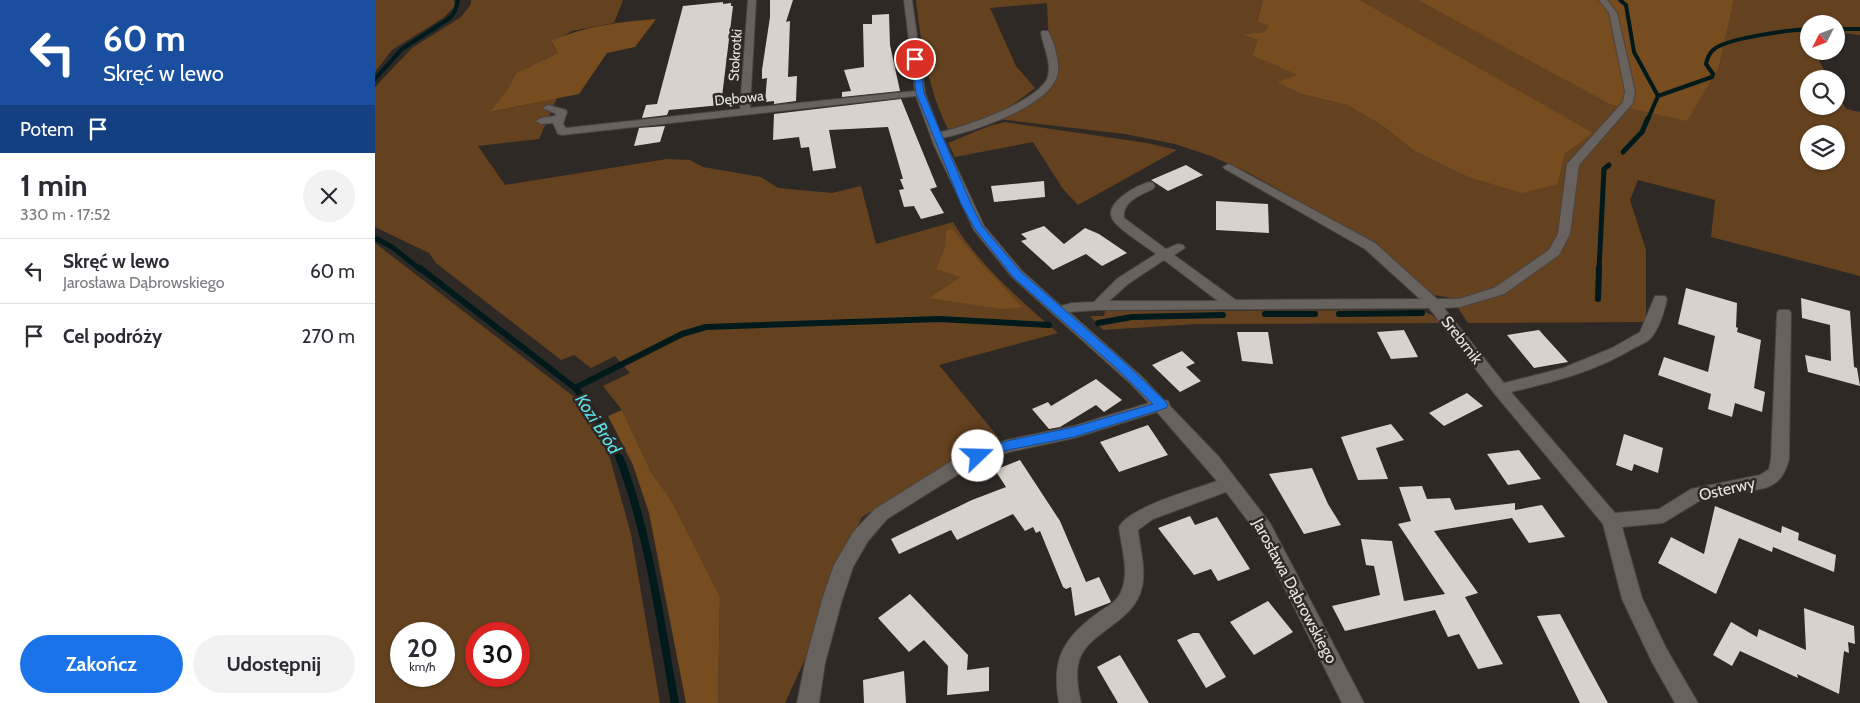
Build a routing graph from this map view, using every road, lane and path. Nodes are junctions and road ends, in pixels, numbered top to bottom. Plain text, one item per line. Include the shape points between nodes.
1 (752, 0) edge
2 (908, 0) edge
3 (1603, 0) edge
4 (1045, 32) dead end
5 (920, 93) junction
6 (548, 108) dead end
7 (745, 111) junction
8 (559, 119) junction
9 (541, 121) dead end
10 (937, 136) junction
11 (1229, 167) dead end
12 (1149, 186) dead end
13 (1178, 248) dead end
14 (1164, 254) junction
15 (1660, 299) dead end
16 (1231, 304) junction
17 (1434, 304) junction
18 (1097, 306) junction
19 (1058, 311) junction
20 (1784, 313) dead end
21 (1500, 389) junction
22 (1162, 405) junction
23 (1230, 483) junction
24 (1611, 521) junction
25 (808, 703) edge
26 (1070, 703) edge
27 (1353, 703) edge
28 (1687, 703) edge

1 - 7 street, Stokrotki
2 - 5 street, Jarosława Dąbrowskiego
3 - 17 street, Srebrnik via 1613,13 1630,91 1628,103 1573,164 1564,234 1554,252 1499,291 1460,303
4 - 10 street via 1053,68 1052,79 1042,91 992,118 959,132
5 - 7 street, Dębowa
5 - 10 street, Jarosława Dąbrowskiego
6 - 8 street via 561,112
7 - 8 street, Dębowa via 562,132
8 - 9 street
10 - 19 street, Jarosława Dąbrowskiego via 978,227 1017,274
11 - 17 street via 1370,246
12 - 14 street via 1124,201 1116,213 1123,224
13 - 14 street
14 - 16 street
14 - 18 street via 1105,295
15 - 21 street via 1657,313 1645,335 1626,347 1593,364
16 - 17 street
16 - 18 street
17 - 21 street, Srebrnik
18 - 19 street
19 - 22 street, Jarosława Dąbrowskiego
20 - 24 street, Osterwy via 1777,472 1765,481 1697,494 1663,516
21 - 24 street, Srebrnik
22 - 23 street, Jarosława Dąbrowskiego
22 - 25 street via 1074,432 1007,446 963,462 881,514 861,536 844,564 815,663
23 - 26 street via 1147,514 1128,527 1134,564 1130,596 1120,609 1084,634 1068,657 1066,671
23 - 27 street, Jarosława Dąbrowskiego via 1264,528
24 - 28 street, Srebrnik via 1632,599

